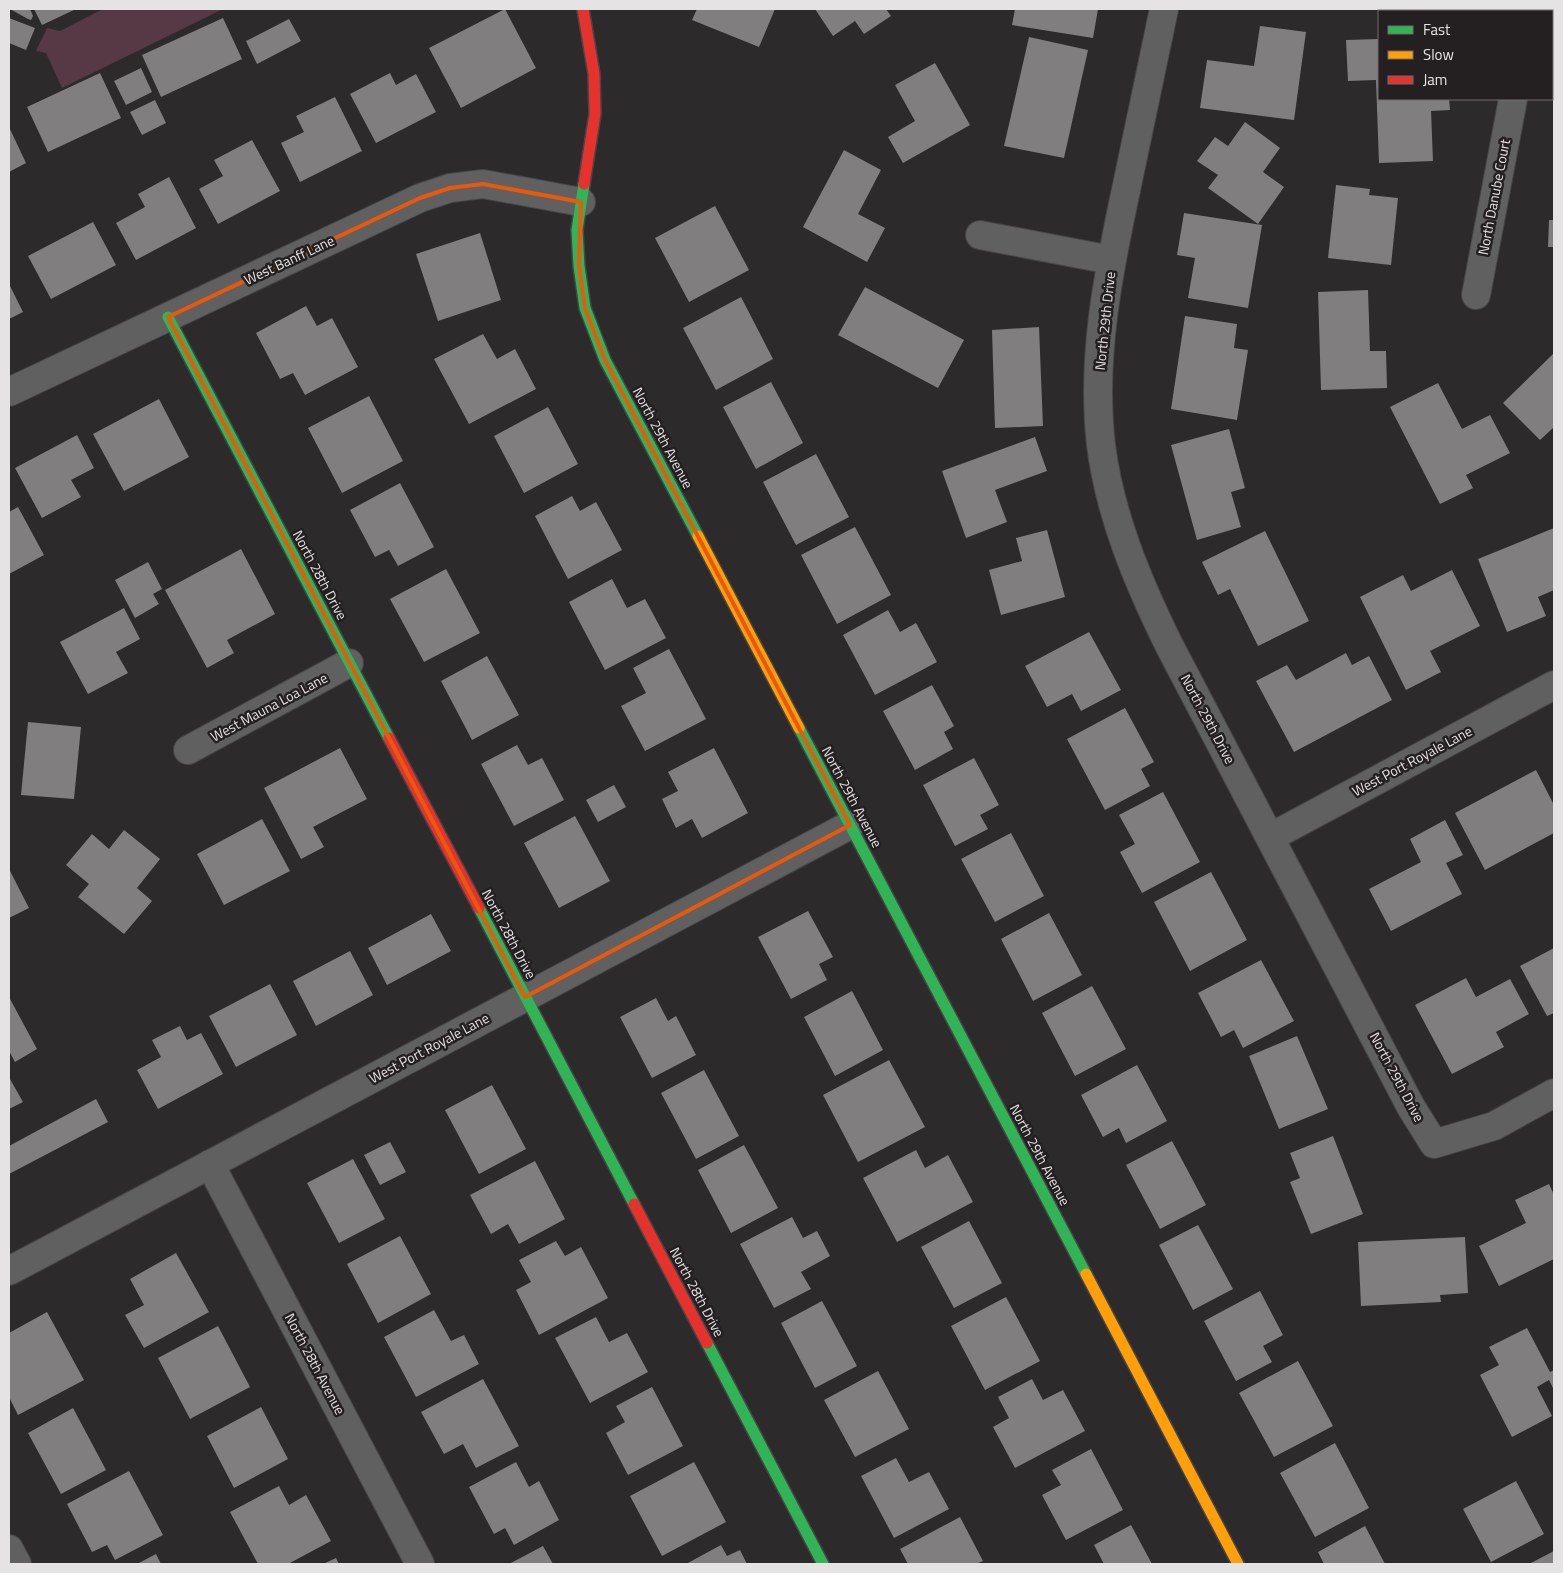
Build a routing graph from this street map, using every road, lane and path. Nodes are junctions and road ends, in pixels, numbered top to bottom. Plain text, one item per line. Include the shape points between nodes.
1 (583, 9) edge
2 (1164, 9) edge
3 (1513, 100) edge
4 (581, 202) junction
5 (980, 235) dead end
6 (1111, 260) junction
7 (1476, 295) dead end
8 (168, 317) junction
9 (9, 392) edge
10 (350, 664) junction
11 (1554, 685) edge
12 (188, 750) dead end
13 (850, 825) junction
14 (1271, 837) junction
15 (525, 997) junction
16 (1554, 1093) edge
17 (210, 1164) junction
18 (9, 1271) edge
19 (9, 1549) edge
20 (17, 1564) edge
21 (420, 1564) edge
22 (823, 1564) edge
23 (1238, 1564) edge

1 - 4 street, North 29th Avenue via 594,74 595,114
2 - 6 street, North 29th Drive
3 - 7 street, North Danube Court
4 - 8 street, West Banff Lane via 483,184 450,188 420,198
4 - 13 street, North 29th Avenue via 577,230 581,283 585,308 605,360
5 - 6 street, North 29th Drive
6 - 14 street, North 29th Drive via 1100,339 1099,394 1101,445 1113,506 1148,602
8 - 9 street, West Banff Lane
8 - 10 street, North 28th Drive
10 - 12 street, West Mauna Loa Lane
10 - 15 street, North 28th Drive
11 - 14 street, West Port Royale Lane
13 - 15 street, West Port Royale Lane
13 - 23 street, North 29th Avenue
14 - 16 street, North 29th Drive via 1411,1107 1434,1144 1494,1126
15 - 17 street, West Port Royale Lane
15 - 22 street, North 28th Drive
17 - 18 street, West Port Royale Lane
17 - 21 street, North 28th Avenue
19 - 20 street

